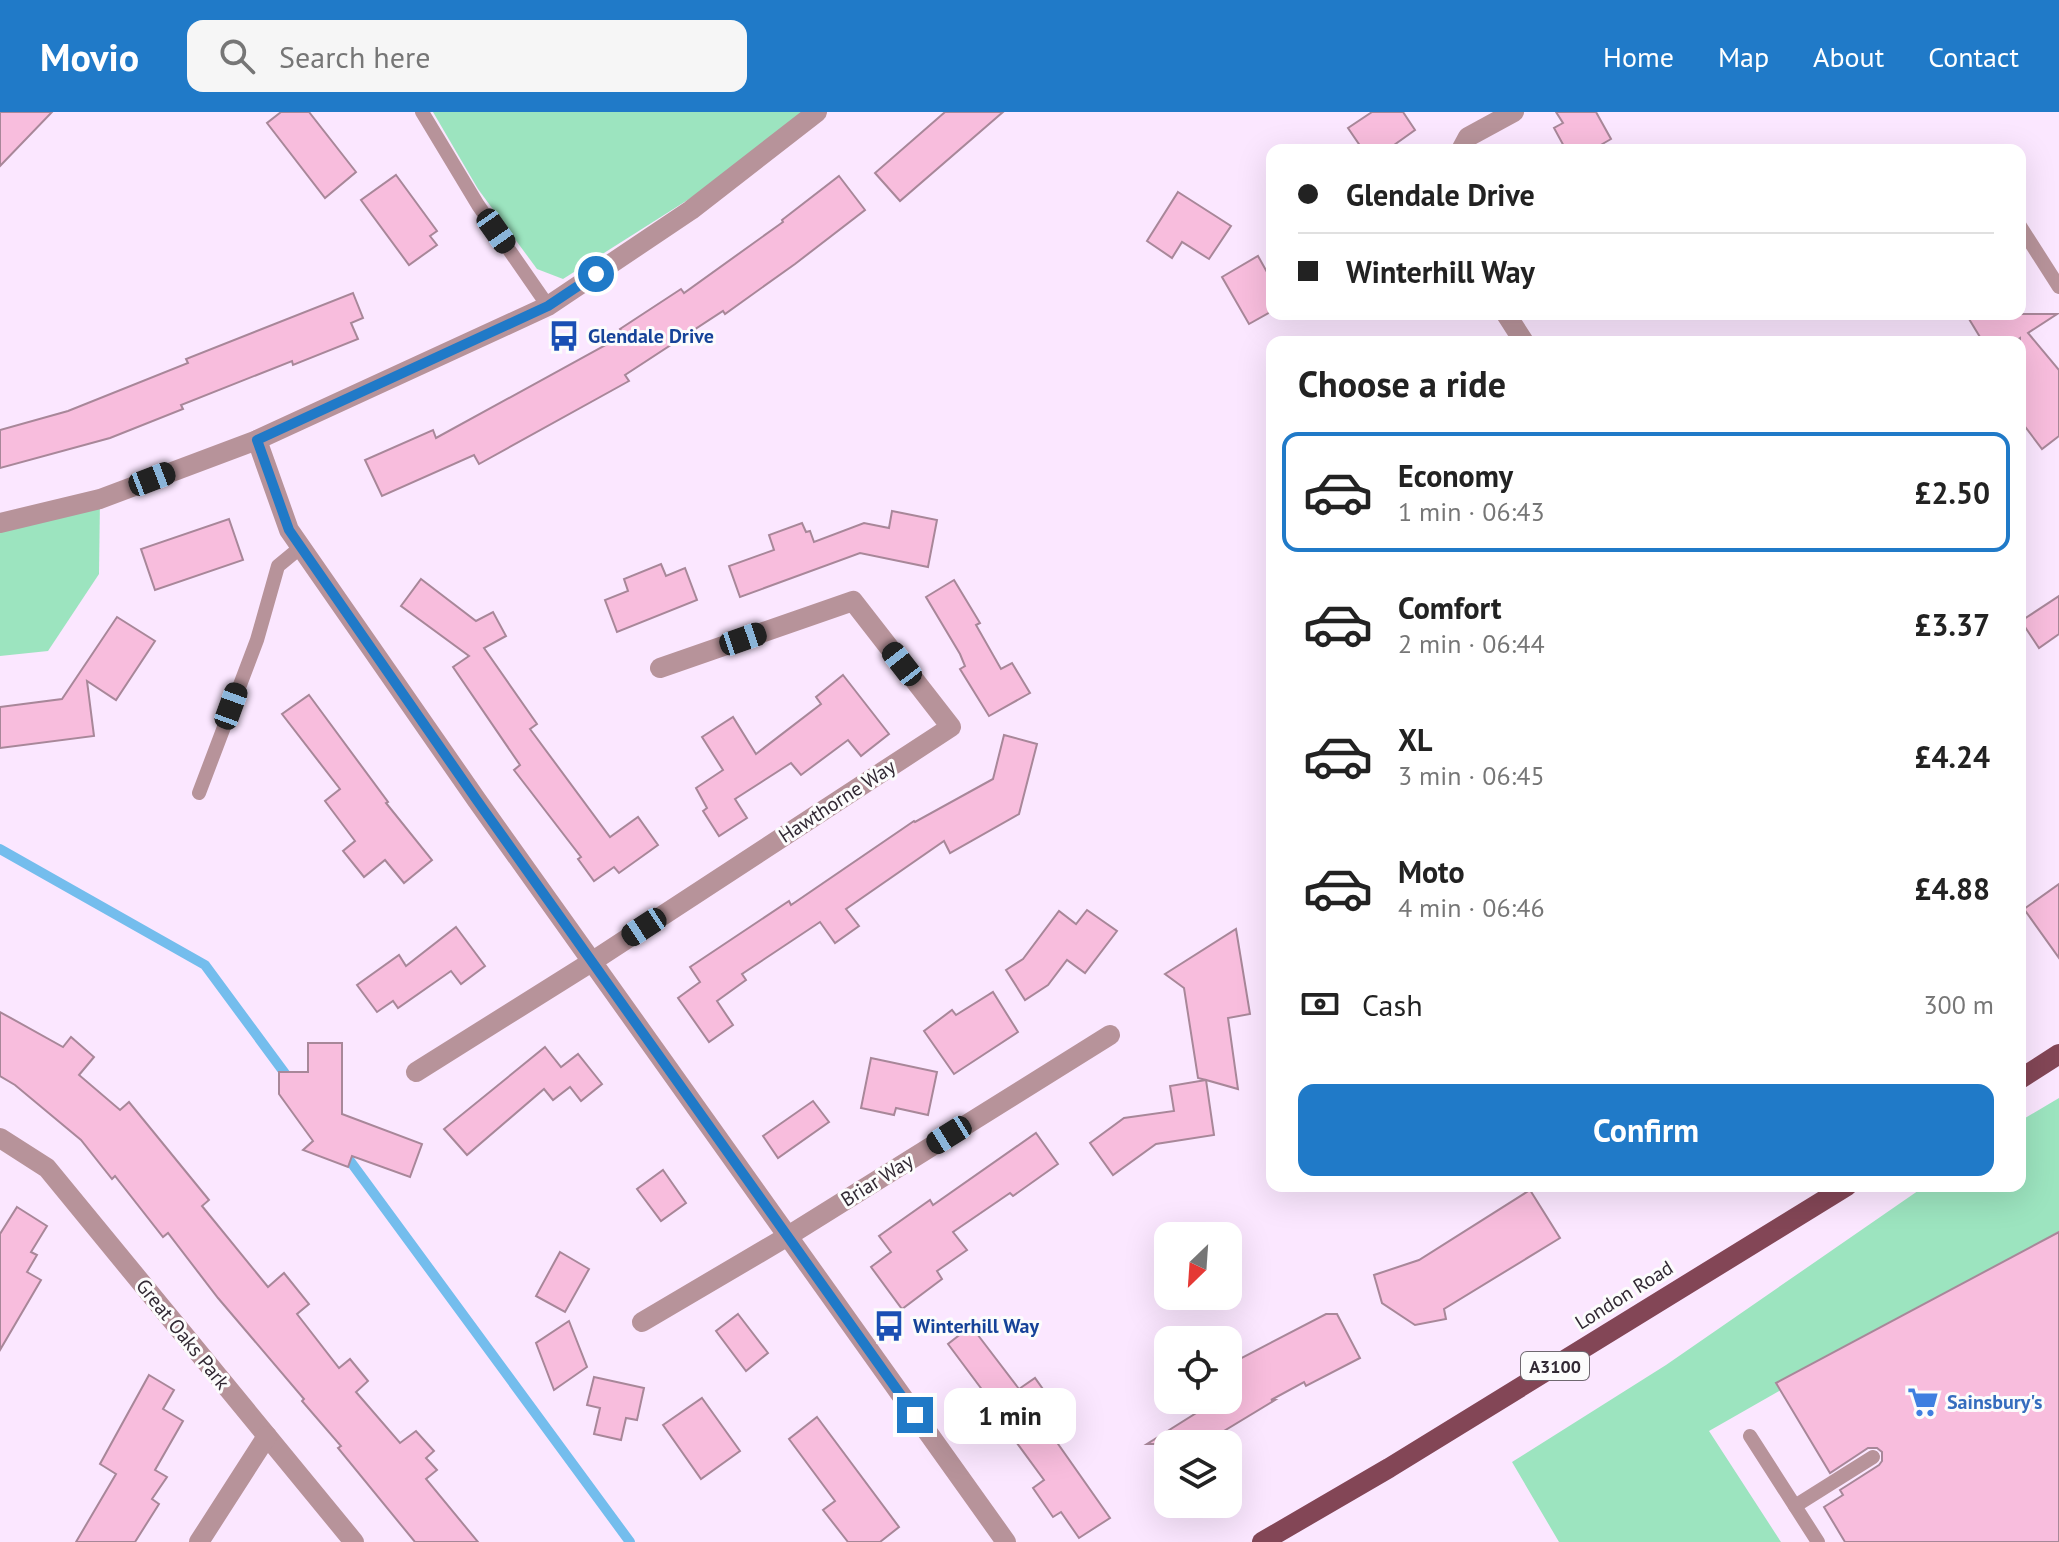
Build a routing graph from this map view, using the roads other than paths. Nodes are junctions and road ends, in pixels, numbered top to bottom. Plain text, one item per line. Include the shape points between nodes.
1 (422, 112) edge
2 (817, 112) edge
3 (1514, 112) edge
4 (1465, 143) edge
5 (2026, 235) edge
6 (2059, 287) edge
7 (548, 306) junction
8 (257, 440) junction
9 (0, 523) edge
10 (301, 547) junction
11 (660, 668) dead end
12 (199, 793) dead end
13 (593, 961) junction
14 (1110, 1035) dead end
15 (2059, 1054) edge
16 (416, 1072) dead end
17 (2026, 1075) edge
18 (0, 1138) edge
19 (1837, 1192) edge
20 (788, 1236) junction
21 (642, 1322) dead end
22 (267, 1436) junction
23 (1750, 1436) dead end
24 (1873, 1457) dead end
25 (1795, 1506) junction
26 (199, 1542) edge
27 (354, 1542) edge
28 (1006, 1542) edge
29 (1262, 1542) edge
30 (1818, 1542) edge

1 - 7 lane
2 - 7 street via 691,210
3 - 4 street
5 - 6 lane
7 - 8 street
8 - 9 street via 100,499
8 - 10 street via 289,530
10 - 12 lane via 278,566 257,640
10 - 13 street
11 - 13 street, Hawthorne Way via 853,601 951,727
13 - 16 street, Hawthorne Way
13 - 20 street
14 - 20 street, Briar Way
15 - 17 main road
18 - 22 street, Great Oaks Park via 47,1168
19 - 29 main road, London Road / A3100
20 - 21 street, Briar Way
20 - 28 street
22 - 26 street
22 - 27 street, Great Oaks Park
23 - 25 lane
24 - 25 lane
25 - 30 lane

